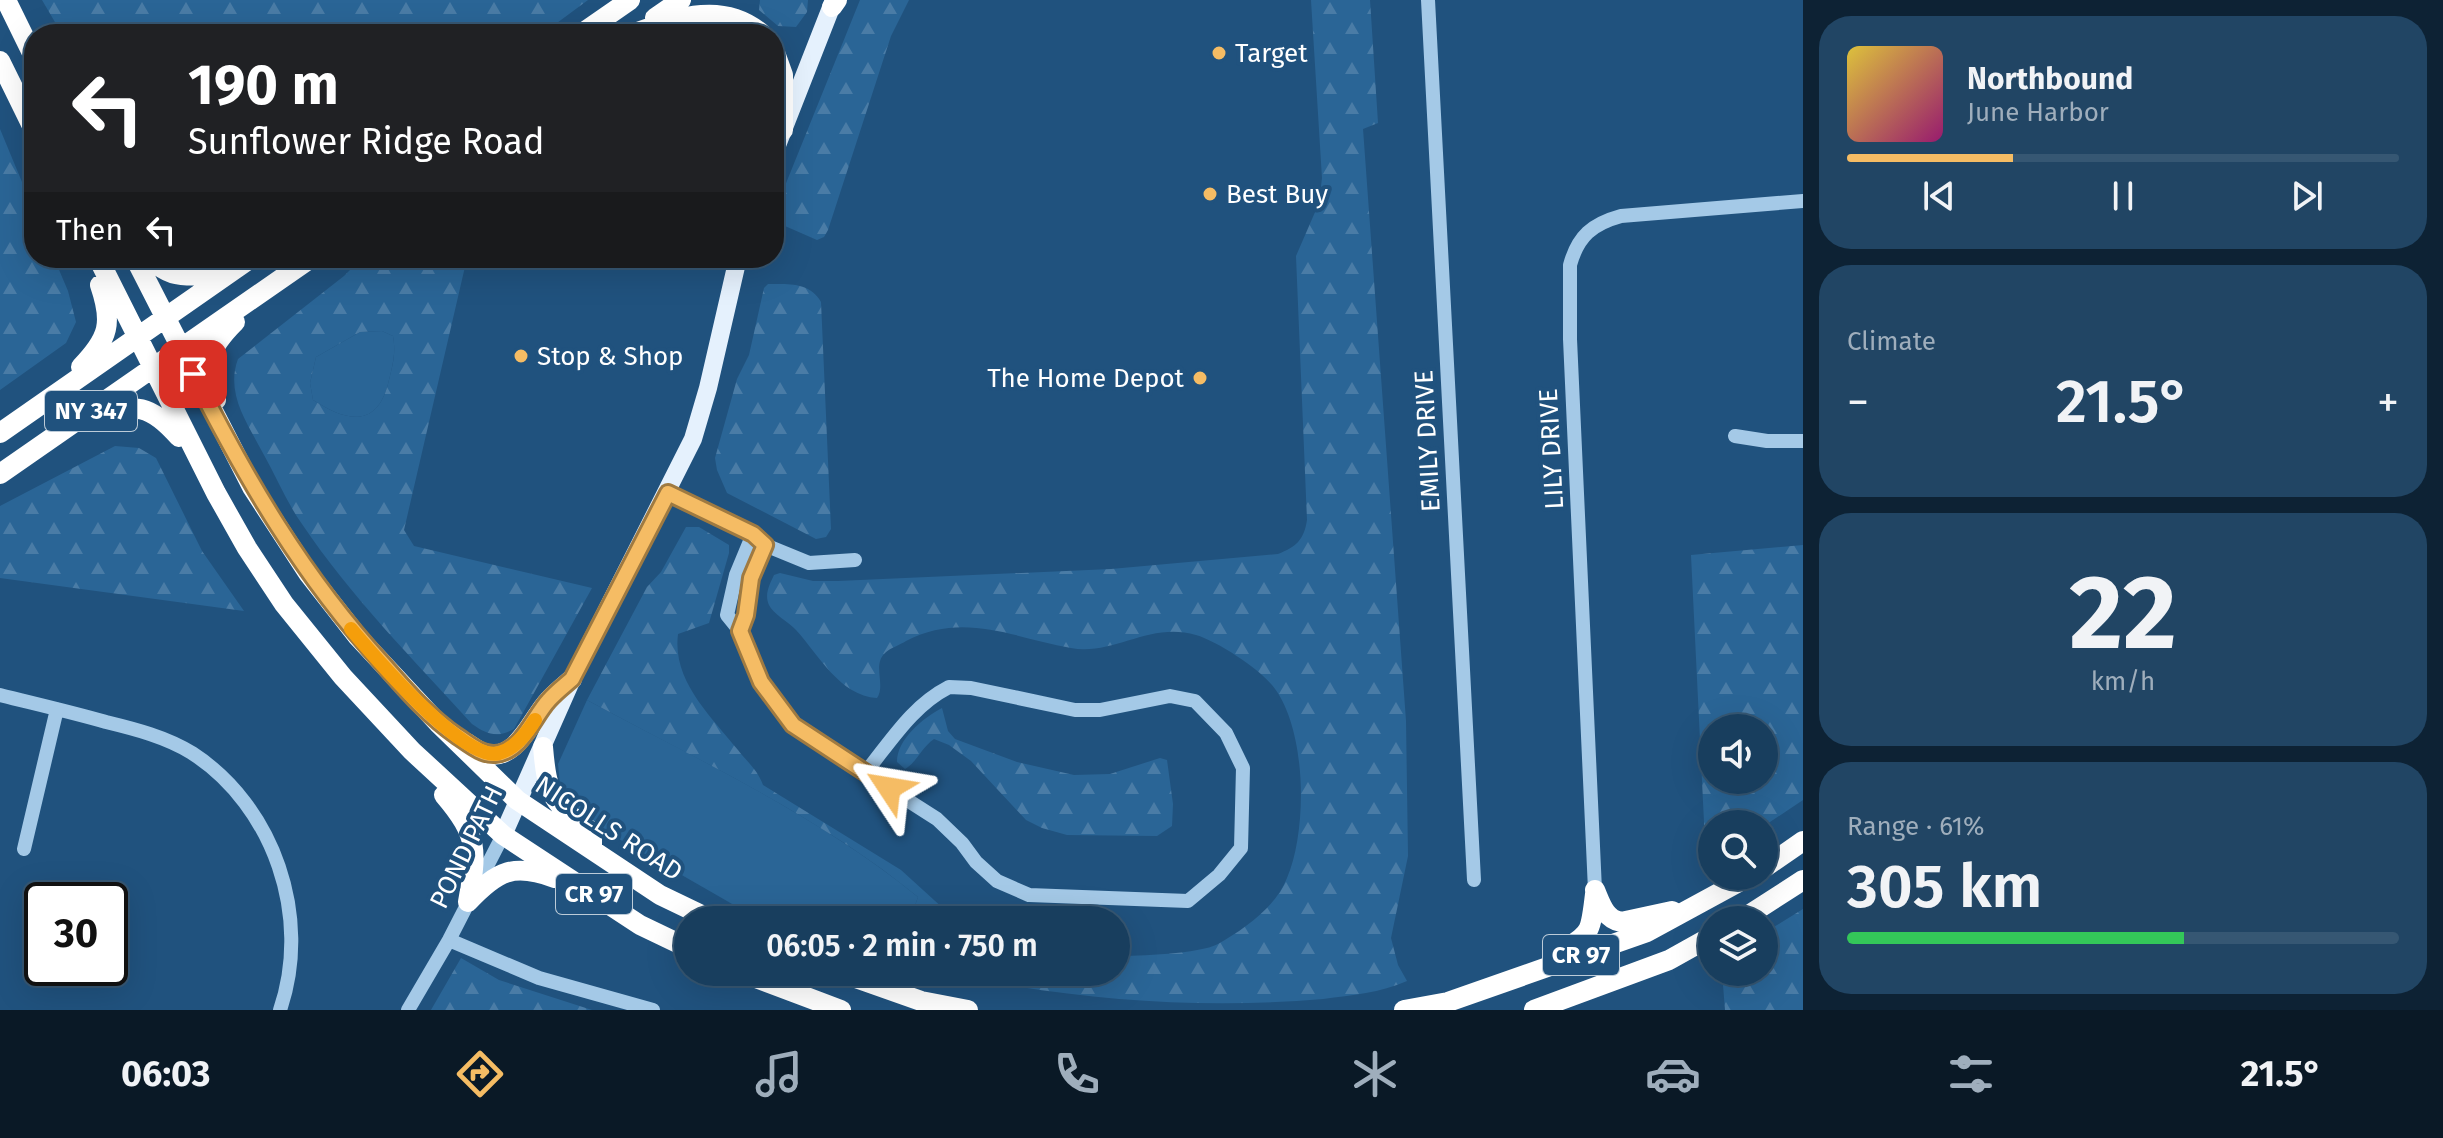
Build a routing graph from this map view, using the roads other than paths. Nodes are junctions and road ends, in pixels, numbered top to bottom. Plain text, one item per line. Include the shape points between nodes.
1 (6, 0) edge
2 (609, 0) edge
3 (630, 0) edge
4 (681, 0) edge
5 (1428, 0) edge
6 (834, 2) edge
7 (576, 24) edge
8 (595, 24) edge
9 (646, 24) edge
10 (659, 24) edge
11 (747, 24) edge
12 (24, 37) edge
13 (0, 61) edge
14 (24, 110) edge
15 (784, 127) edge
16 (1803, 201) edge
17 (94, 268) edge
18 (103, 268) edge
19 (140, 268) edge
20 (163, 268) edge
21 (217, 268) edge
22 (237, 268) edge
23 (297, 268) edge
24 (736, 268) edge
25 (269, 288) junction
26 (165, 318) junction
27 (137, 337) junction
28 (181, 349) junction
29 (153, 368) junction
30 (54, 396) junction
31 (0, 433) edge
32 (1735, 436) dead end
33 (1803, 441) edge
34 (28, 454) junction
35 (233, 454) junction
36 (199, 460) junction
37 (0, 474) edge
38 (668, 493) junction
39 (753, 534) junction
40 (765, 545) junction
41 (855, 560) dead end
42 (730, 602) junction
43 (747, 605) junction
44 (740, 631) junction
45 (572, 679) junction
46 (0, 695) edge
47 (57, 709) junction
48 (438, 723) junction
49 (543, 747) junction
50 (412, 751) junction
51 (865, 773) junction
52 (517, 800) junction
53 (503, 835) junction
54 (1803, 841) edge
55 (24, 849) dead end
56 (592, 850) junction
57 (1778, 858) edge
58 (1474, 880) dead end
59 (1803, 880) edge
60 (583, 887) junction
61 (1595, 890) junction
62 (1724, 890) edge
63 (468, 902) junction
64 (683, 906) edge
65 (1763, 906) edge
66 (1692, 907) junction
67 (449, 940) junction
68 (674, 941) edge
69 (1698, 944) edge
70 (1535, 971) junction
71 (777, 986) edge
72 (879, 986) edge
73 (280, 1010) edge
74 (408, 1010) edge
75 (653, 1010) edge
76 (841, 1010) edge
77 (968, 1010) edge
78 (1404, 1010) edge
79 (1534, 1010) edge

1 - 12 highway
2 - 7 highway
3 - 8 highway
4 - 9 highway
5 - 58 street, EMILY DRIVE
6 - 15 main road
10 - 11 highway via 703,11
13 - 14 highway
16 - 61 street, LILY DRIVE via 1621,216 1588,229 1573,253 1570,339
17 - 30 highway via 108,309 106,331 96,350
18 - 27 highway, CR 97
19 - 26 highway, NICOLLS ROAD / CR 97
20 - 21 highway via 191,276
22 - 26 highway, NY 347
23 - 25 highway, NY 347
24 - 38 main road, POND PATH via 699,423
25 - 28 highway, NY 347
25 - 35 highway via 221,336 209,361
26 - 27 highway, NY 347
26 - 28 highway, NICOLLS ROAD / CR 97
27 - 29 highway, CR 97
27 - 30 highway, NY 347
28 - 29 highway, NY 347
28 - 35 highway, NICOLLS ROAD / CR 97
29 - 34 highway, NY 347
29 - 36 highway, CR 97
30 - 31 highway, NY 347
32 - 33 street
34 - 36 highway via 113,411 135,408 162,418
34 - 37 highway, NY 347
35 - 48 highway, NICOLLS ROAD / CR 97 via 322,592
36 - 50 highway, CR 97 via 284,604
38 - 39 street
38 - 45 main road, POND PATH
39 - 40 street
39 - 42 street
40 - 41 street via 809,563
40 - 43 street
42 - 43 street
42 - 44 street via 727,615
43 - 44 street
44 - 51 street via 761,682 793,725
45 - 48 highway via 547,701 528,732 498,754 484,753
45 - 49 main road, POND PATH
46 - 47 street
47 - 55 street
47 - 73 street via 161,738 191,752 233,785 273,849 285,884 290,945
48 - 52 highway, NICOLLS ROAD / CR 97
49 - 52 main road, POND PATH
49 - 56 highway via 550,792 592,832
50 - 53 highway, CR 97
50 - 63 highway via 465,820 475,861
51 - 51 street via 937,819 997,881 1029,895 1188,901 1241,848 1243,768 1226,733 1195,701 1170,696 1075,710 949,687 912,714
52 - 53 main road, POND PATH
52 - 56 highway, NICOLLS ROAD / CR 97
53 - 60 highway, CR 97
53 - 63 street, POND PATH
54 - 57 highway
56 - 64 highway, NICOLLS ROAD / CR 97
59 - 65 highway
60 - 63 highway via 521,868 494,877
60 - 68 highway, CR 97
61 - 66 highway via 1604,911 1621,922
61 - 70 highway via 1587,935
62 - 66 highway, CR 97
63 - 67 street, POND PATH
66 - 70 highway, CR 97 via 1647,932
67 - 74 street, POND PATH
67 - 75 street via 539,978
69 - 79 highway, CR 97 via 1669,960
70 - 78 highway, CR 97 via 1448,1002
71 - 76 highway
72 - 77 highway

